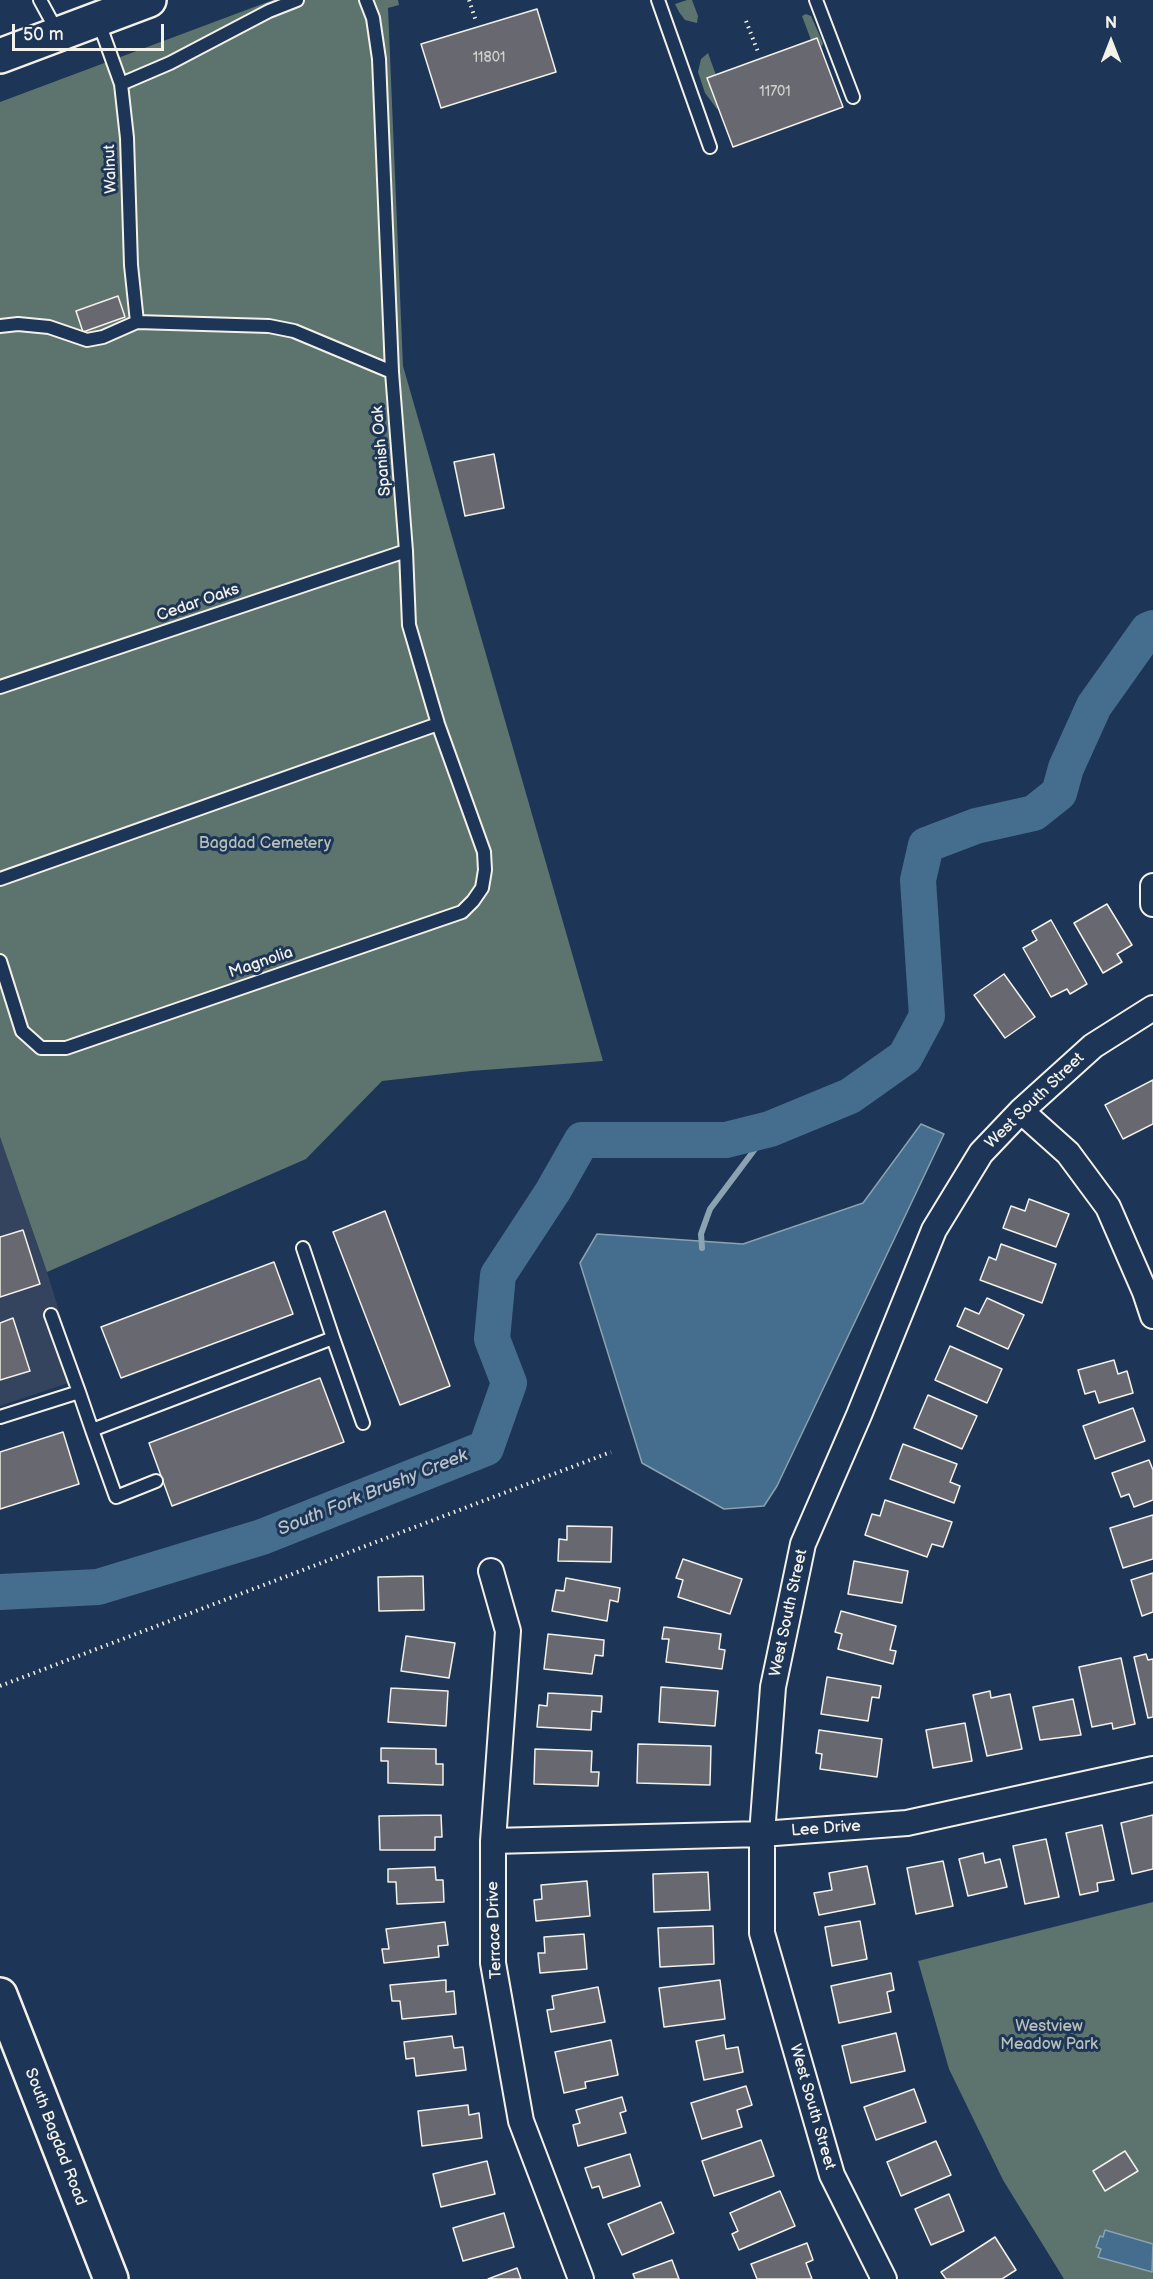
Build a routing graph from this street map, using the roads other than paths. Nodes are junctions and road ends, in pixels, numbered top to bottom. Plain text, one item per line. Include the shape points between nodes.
1 (40, 0) edge
2 (149, 0) edge
3 (297, 0) edge
4 (365, 0) edge
5 (658, 0) edge
6 (816, 0) edge
7 (97, 19) junction
8 (59, 34) junction
9 (0, 56) edge
10 (121, 84) junction
11 (853, 97) dead end
12 (710, 147) dead end
13 (136, 321) junction
14 (0, 326) edge
15 (392, 372) junction
16 (406, 551) junction
17 (0, 687) edge
18 (438, 724) junction
19 (0, 879) edge
20 (1153, 886) edge
21 (482, 888) joint
22 (1153, 904) edge
23 (0, 961) edge
24 (1153, 1008) edge
25 (1021, 1111) junction
26 (303, 1248) dead end
27 (51, 1315) dead end
28 (1153, 1316) edge
29 (333, 1338) junction
30 (79, 1392) junction
31 (0, 1417) edge
32 (363, 1422) dead end
33 (92, 1430) junction
34 (156, 1482) dead end
35 (491, 1571) dead end
36 (1153, 1769) edge
37 (762, 1834) junction
38 (493, 1841) junction
39 (0, 1995) edge
40 (111, 2279) edge
41 (581, 2279) edge
42 (884, 2279) edge

1 - 8 lane
2 - 7 main road
3 - 10 lane
4 - 15 lane, Spanish Oak via 380,59
5 - 12 lane
6 - 11 lane
7 - 8 main road
7 - 10 lane, Walnut
8 - 9 main road
10 - 13 lane, Walnut
13 - 14 lane via 87,340 49,327
13 - 15 lane via 278,327
15 - 16 lane, Spanish Oak
16 - 17 lane, Cedar Oaks
16 - 18 lane, Spanish Oak via 409,625
18 - 19 lane
18 - 21 lane, Spanish Oak via 484,852
20 - 22 street
21 - 23 lane, Magnolia via 462,912 66,1048 41,1048 22,1032
24 - 25 street, West South Street via 1093,1046
25 - 28 street via 1068,1153 1108,1207
25 - 37 street, West South Street via 981,1153 934,1230 803,1544 773,1687
26 - 29 lane
27 - 30 lane
29 - 32 lane
29 - 33 lane
30 - 31 lane
30 - 33 lane
33 - 34 lane via 116,1497
35 - 38 street, Terrace Drive via 508,1631
36 - 37 street, Lee Drive via 907,1823
37 - 38 street, Lee Drive
37 - 42 street, West South Street via 762,1933 832,2175
38 - 41 street, Terrace Drive via 493,1963 521,2121
39 - 40 main road, South Bagdad Road

